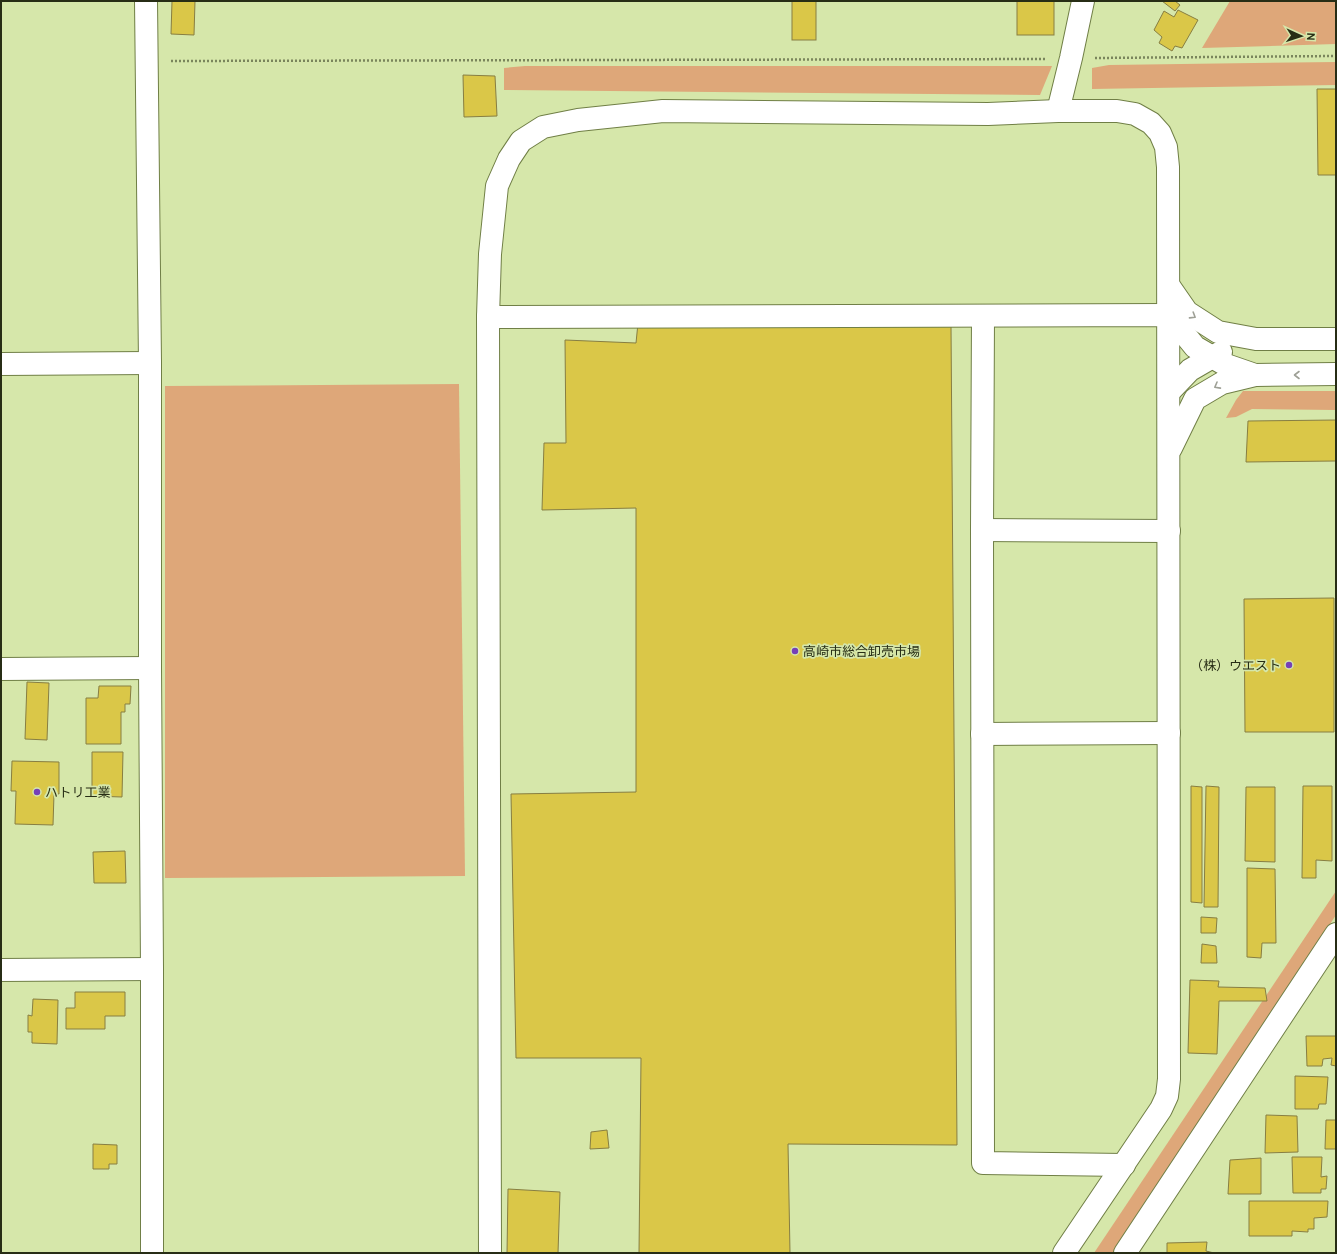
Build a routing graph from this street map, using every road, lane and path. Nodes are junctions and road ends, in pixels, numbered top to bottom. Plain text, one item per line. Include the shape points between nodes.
1 (146, 1) edge
2 (1082, 1) edge
3 (1336, 56) edge
4 (1071, 58) junction
5 (146, 61) junction
6 (1058, 111) junction
7 (1169, 286) junction
8 (1169, 315) junction
9 (983, 316) junction
10 (488, 317) junction
11 (1256, 339) junction
12 (1336, 339) edge
13 (1211, 357) junction
14 (150, 363) junction
15 (1, 364) edge
16 (1336, 374) edge
17 (1254, 375) junction
18 (1169, 392) junction
19 (1169, 452) junction
20 (982, 530) junction
21 (1169, 530) junction
22 (150, 668) junction
23 (1, 669) edge
24 (1169, 733) junction
25 (982, 734) junction
26 (1336, 934) edge
27 (152, 969) junction
28 (1, 970) edge
29 (1124, 1165) junction
30 (152, 1253) edge
31 (490, 1253) edge
32 (1064, 1253) edge
33 (1125, 1253) edge

1 - 5 street
2 - 4 street
3 - 4 path
4 - 5 path
4 - 6 street
5 - 14 street
6 - 7 street via 1135,114 1152,124 1160,133 1166,147 1168,167
6 - 10 street via 988,114 662,111 578,120 543,127 521,141 508,159 498,186 490,254
7 - 8 street
7 -> 11 street via 1187,312 1218,332
8 - 9 street
8 - 13 street via 1195,347
8 - 18 street
9 - 10 street
9 - 20 street
10 - 31 street
11 - 12 street
11 - 13 street
13 - 17 street
13 - 18 street via 1190,370
14 - 15 street
14 - 22 street
16 -> 17 street
17 -> 19 street via 1222,383 1195,399
18 - 19 street
19 - 21 street
20 - 21 street
20 - 25 street
21 - 24 street
22 - 23 street
22 - 27 street
24 - 25 street
24 - 29 street via 1169,1079 1167,1096 1161,1109
25 - 29 street via 983,1163
26 - 33 street
27 - 28 street
27 - 30 street
29 - 32 street

